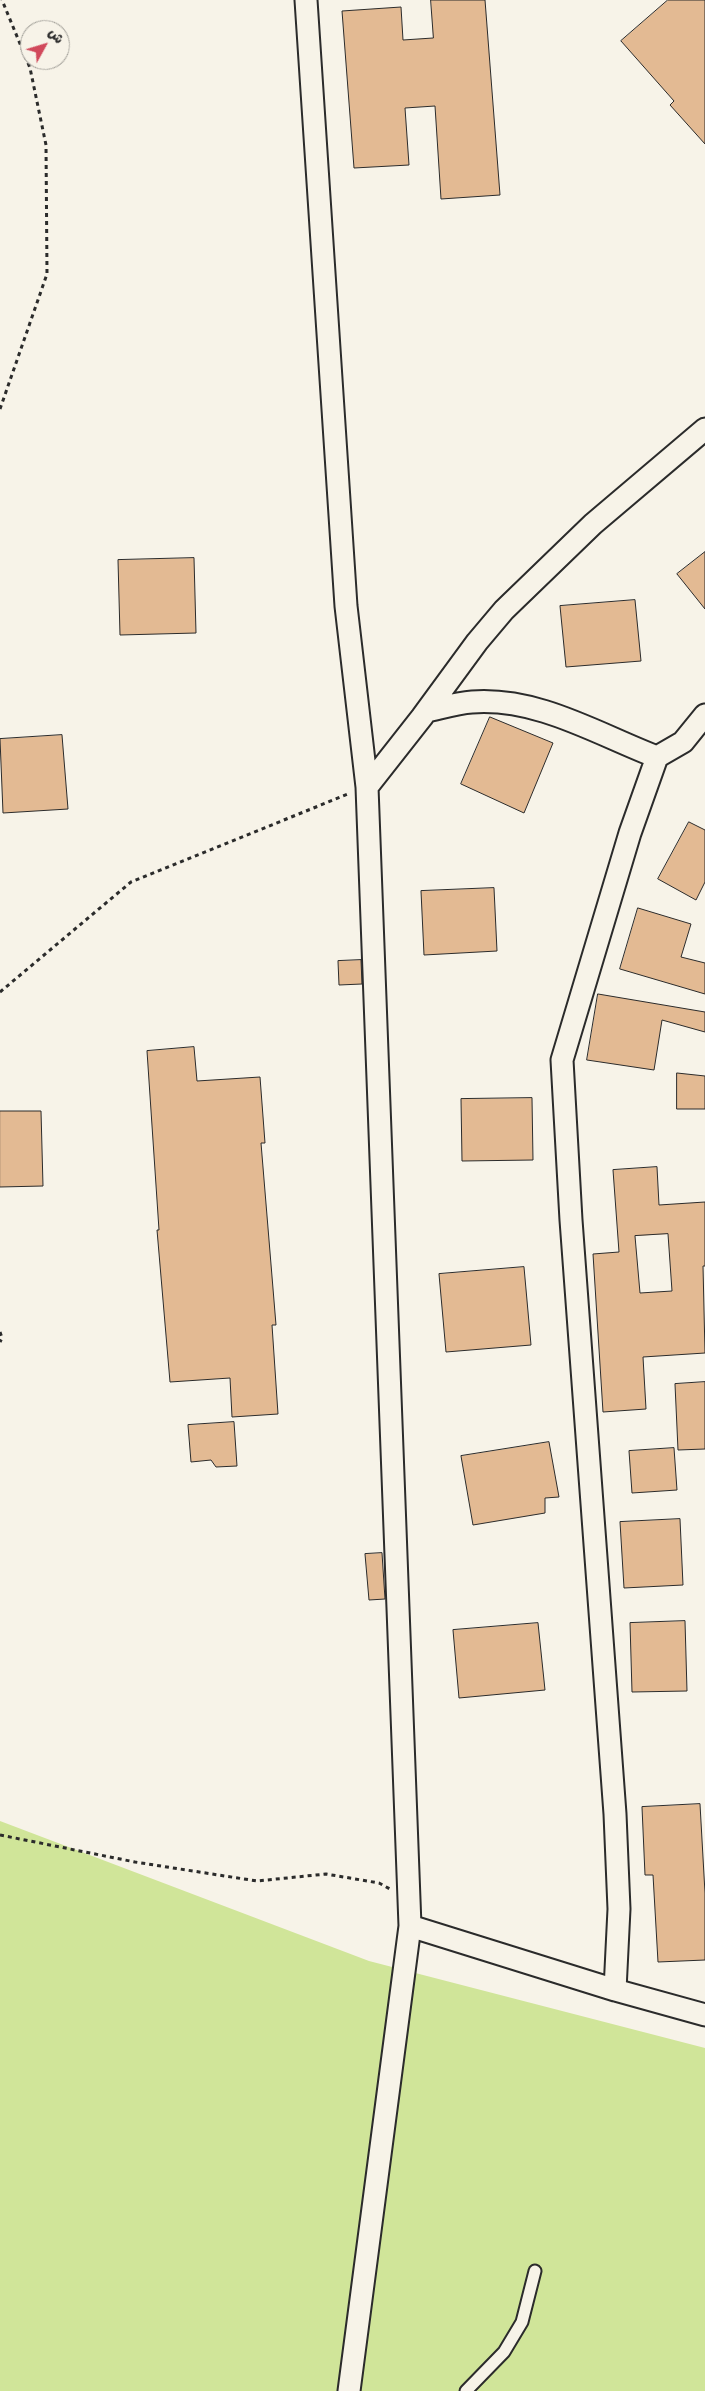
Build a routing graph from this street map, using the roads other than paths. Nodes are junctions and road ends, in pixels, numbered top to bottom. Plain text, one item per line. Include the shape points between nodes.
1 (306, 0) edge
2 (705, 429) edge
3 (427, 711) junction
4 (705, 714) edge
5 (657, 757) junction
6 (367, 787) junction
7 (410, 1926) junction
8 (615, 1990) junction
9 (705, 2015) edge
10 (536, 2271) dead end
11 (349, 2391) edge
12 (466, 2391) edge

1 - 6 street via 346,606
2 - 3 street via 592,524 504,610
3 - 5 street via 471,702 514,703 566,718
3 - 6 street
4 - 5 street via 683,742
5 - 8 street via 630,833 562,1060 615,1814 619,1909
6 - 7 street
7 - 8 street
7 - 11 street
8 - 9 street
10 - 12 lane via 522,2322 504,2352

